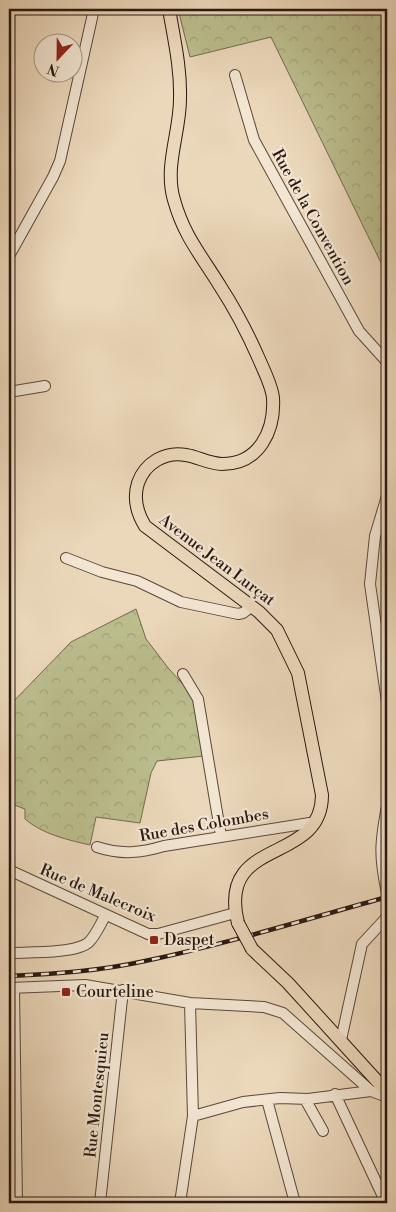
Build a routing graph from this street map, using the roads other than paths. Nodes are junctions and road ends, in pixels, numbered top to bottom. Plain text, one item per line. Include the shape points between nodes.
1 (94, 9) edge
2 (169, 9) edge
3 (235, 75) dead end
4 (9, 256) edge
5 (387, 362) edge
6 (45, 386) dead end
7 (9, 392) edge
8 (387, 496) edge
9 (66, 558) dead end
10 (252, 606) junction
11 (183, 674) dead end
12 (387, 696) edge
13 (387, 806) edge
14 (316, 822) junction
15 (221, 836) junction
16 (97, 847) dead end
17 (9, 870) edge
18 (385, 876) edge
19 (387, 893) edge
20 (105, 916) junction
21 (387, 917) edge
22 (237, 918) junction
23 (9, 953) edge
24 (11, 988) edge
25 (123, 990) junction
26 (190, 1004) junction
27 (340, 1040) junction
28 (371, 1091) junction
29 (387, 1092) edge
30 (335, 1094) junction
31 (387, 1097) edge
32 (306, 1099) junction
33 (267, 1100) junction
34 (193, 1116) junction
35 (323, 1130) dead end
36 (18, 1203) edge
37 (100, 1203) edge
38 (180, 1203) edge
39 (295, 1203) edge
40 (386, 1203) edge

1 - 4 street via 60,160 54,177
2 - 10 main road, Avenue Jean Lurçat via 180,71 180,100 170,183 186,235 251,341 273,397 271,424 258,450 240,461 221,464 178,454 159,459 141,476 136,505 145,526
3 - 5 street, Rue de la Convention via 254,140 359,331
6 - 7 street
8 - 12 street via 374,536 370,584
9 - 10 street via 137,581 201,608 238,614
10 - 14 main road, Avenue Jean Lurçat via 277,630 298,673 322,794
11 - 15 street via 198,698
13 - 18 street via 380,843
14 - 15 street, Rue des Colombes
14 - 22 main road via 301,838 251,864 237,887
15 - 16 street, Rue des Colombes via 140,853
17 - 20 street, Rue de Malecroix
18 - 19 street
20 - 22 street, Rue de Malecroix via 148,934
20 - 23 street via 95,936 76,949
21 - 27 street via 362,944
22 - 27 main road, bridge via 252,949
24 - 25 street via 85,985
24 - 36 street
25 - 26 street
25 - 37 street, Rue Montesquieu
26 - 28 street via 264,1007 283,1013
26 - 34 street
27 - 29 main road
28 - 30 street
28 - 31 street
30 - 32 street
30 - 40 street
32 - 33 street
32 - 35 street
33 - 34 street via 242,1102
33 - 39 street
34 - 38 street

